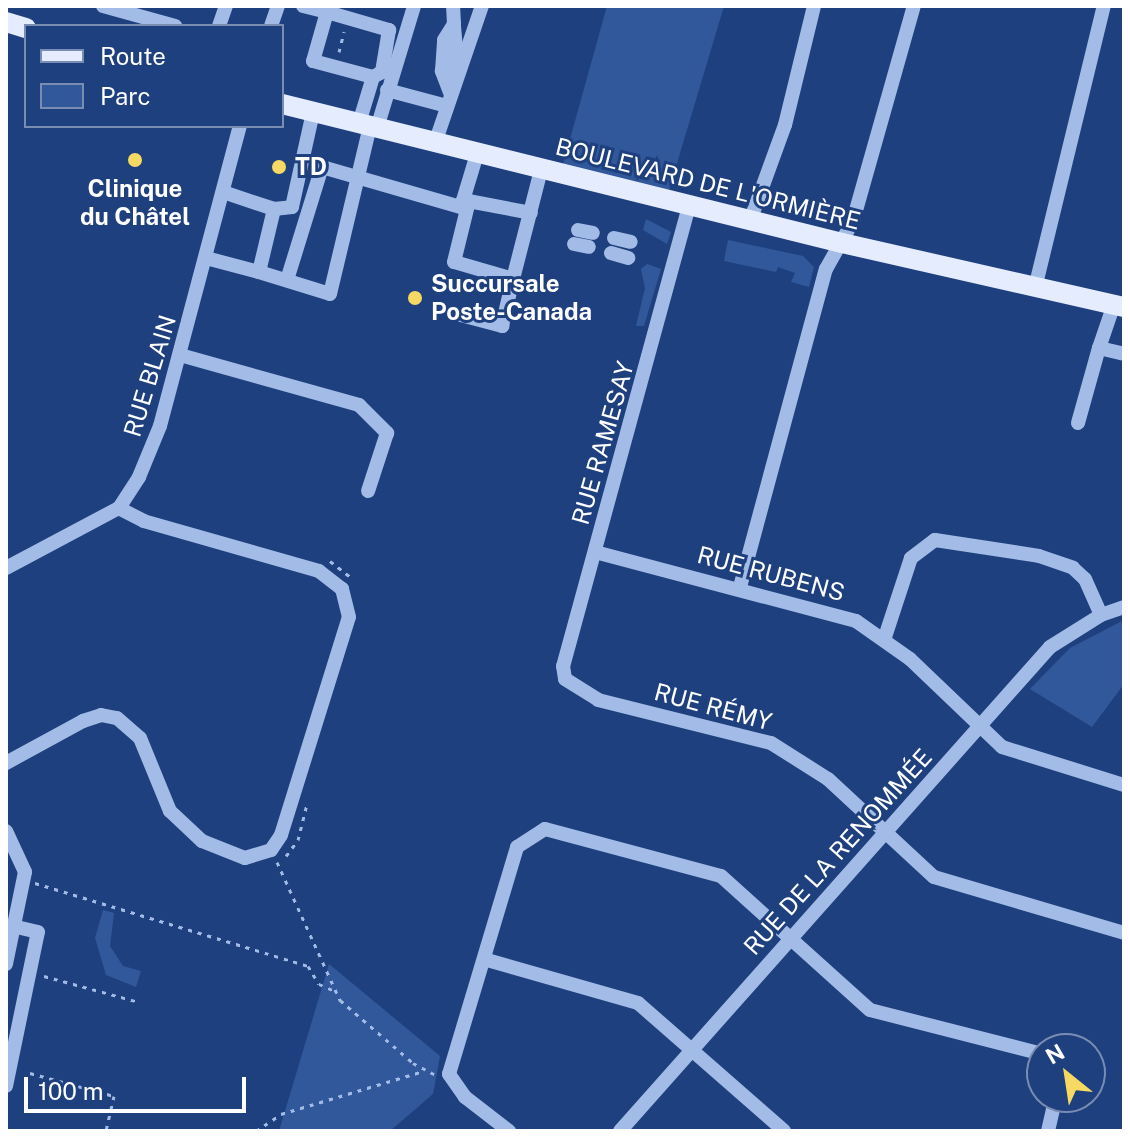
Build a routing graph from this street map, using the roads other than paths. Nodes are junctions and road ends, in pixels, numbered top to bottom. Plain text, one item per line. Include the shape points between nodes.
1 (103, 6) edge
2 (303, 6) edge
3 (414, 6) edge
4 (453, 6) edge
5 (482, 6) edge
6 (814, 6) edge
7 (914, 6) edge
8 (1104, 6) edge
9 (327, 12) junction
10 (129, 20) edge
11 (160, 24) edge
12 (373, 77) junction
13 (387, 90) junction
14 (449, 100) junction
15 (284, 105) edge
16 (313, 112) junction
17 (369, 126) junction
18 (239, 128) edge
19 (435, 143) junction
20 (477, 154) junction
21 (541, 170) junction
22 (357, 177) junction
23 (223, 192) junction
24 (466, 200) junction
25 (689, 206) junction
26 (274, 209) junction
27 (531, 213) junction
28 (750, 221) junction
29 (631, 242) dead end
30 (842, 243) junction
31 (206, 258) junction
32 (628, 258) dead end
33 (259, 272) junction
34 (513, 279) junction
35 (287, 280) junction
36 (1036, 284) junction
37 (1119, 305) edge
38 (457, 314) dead end
39 (1099, 348) junction
40 (1124, 354) edge
41 (180, 355) junction
42 (1078, 423) dead end
43 (368, 491) dead end
44 (119, 508) junction
45 (595, 552) junction
46 (6, 568) edge
47 (740, 587) junction
48 (1124, 607) edge
49 (1101, 615) junction
50 (885, 637) junction
51 (573, 689) joint
52 (977, 728) junction
53 (6, 763) edge
54 (1124, 785) edge
55 (6, 831) edge
56 (884, 833) junction
57 (17, 927) junction
58 (1124, 933) edge
59 (789, 940) junction
60 (487, 960) junction
61 (6, 964) edge
62 (1026, 1050) edge
63 (692, 1052) junction
64 (6, 1086) edge
65 (509, 1131) edge
66 (620, 1131) edge
67 (784, 1131) edge

1 - 10 street
2 - 9 street
3 - 13 street
4 - 14 street via 454,24 444,40
5 - 14 street via 461,78
6 - 28 street via 785,125
7 - 30 street via 853,221
8 - 36 street
9 - 12 street via 313,61
9 - 12 street via 389,30 382,72
10 - 11 street
12 - 17 street
13 - 14 street
13 - 17 street
14 - 19 street
15 - 16 main road, BOULEVARD DE L'ORMIÈRE
16 - 17 main road, BOULEVARD DE L'ORMIÈRE
16 - 26 street via 292,207
17 - 19 main road, BOULEVARD DE L'ORMIÈRE
17 - 22 street
18 - 23 street, RUE BLAIN
19 - 20 main road, BOULEVARD DE L'ORMIÈRE
20 - 21 main road, BOULEVARD DE L'ORMIÈRE
20 - 24 street
21 - 25 main road, BOULEVARD DE L'ORMIÈRE
21 - 27 street
22 - 24 street via 461,207
22 - 35 street via 322,167
22 - 35 street via 330,294
23 - 26 street
23 - 31 street, RUE BLAIN
24 - 27 street
24 - 34 street via 454,262
25 - 28 main road, BOULEVARD DE L'ORMIÈRE
25 - 45 street, RUE RAMESAY
26 - 33 street
27 - 34 street
28 - 30 main road, BOULEVARD DE L'ORMIÈRE
29 - 32 street via 612,246
30 - 36 main road, BOULEVARD DE L'ORMIÈRE
30 - 47 street via 822,281
31 - 33 street
31 - 41 street, RUE BLAIN
33 - 35 street
34 - 38 street via 502,326
36 - 37 main road, BOULEVARD DE L'ORMIÈRE
37 - 39 street
39 - 40 street
39 - 42 street
41 - 43 street via 359,405 387,433
41 - 44 street, RUE BLAIN via 160,426 139,477
44 - 46 street
44 - 53 street via 144,521 319,571 342,589 349,617 281,835 271,850 245,858 202,841 170,811 140,738 117,718 101,715 83,721
45 - 47 street, RUE RUBENS
45 - 51 street, RUE RAMESAY via 563,666
47 - 50 street, RUE RUBENS via 827,609
48 - 49 street
49 - 50 street via 1085,579 1073,568 1039,556 935,540 911,558
49 - 52 street, RUE DE LA RENOMMÉE via 1050,647
50 - 52 street, RUE RUBENS
51 - 56 street, RUE RÉMY via 598,700 771,743 808,763
52 - 54 street, RUE RUBENS via 1030,758
52 - 56 street, RUE DE LA RENOMMÉE
55 - 57 street via 24,880
56 - 58 street, RUE RÉMY via 934,877 958,888
56 - 59 street, RUE DE LA RENOMMÉE
57 - 61 street
57 - 64 street via 38,932
59 - 60 street via 721,876 545,829 517,847
59 - 62 street via 870,1010
59 - 63 street, RUE DE LA RENOMMÉE
60 - 63 street via 638,1003
60 - 65 street via 449,1074 451,1084
63 - 66 street, RUE DE LA RENOMMÉE
63 - 67 street

